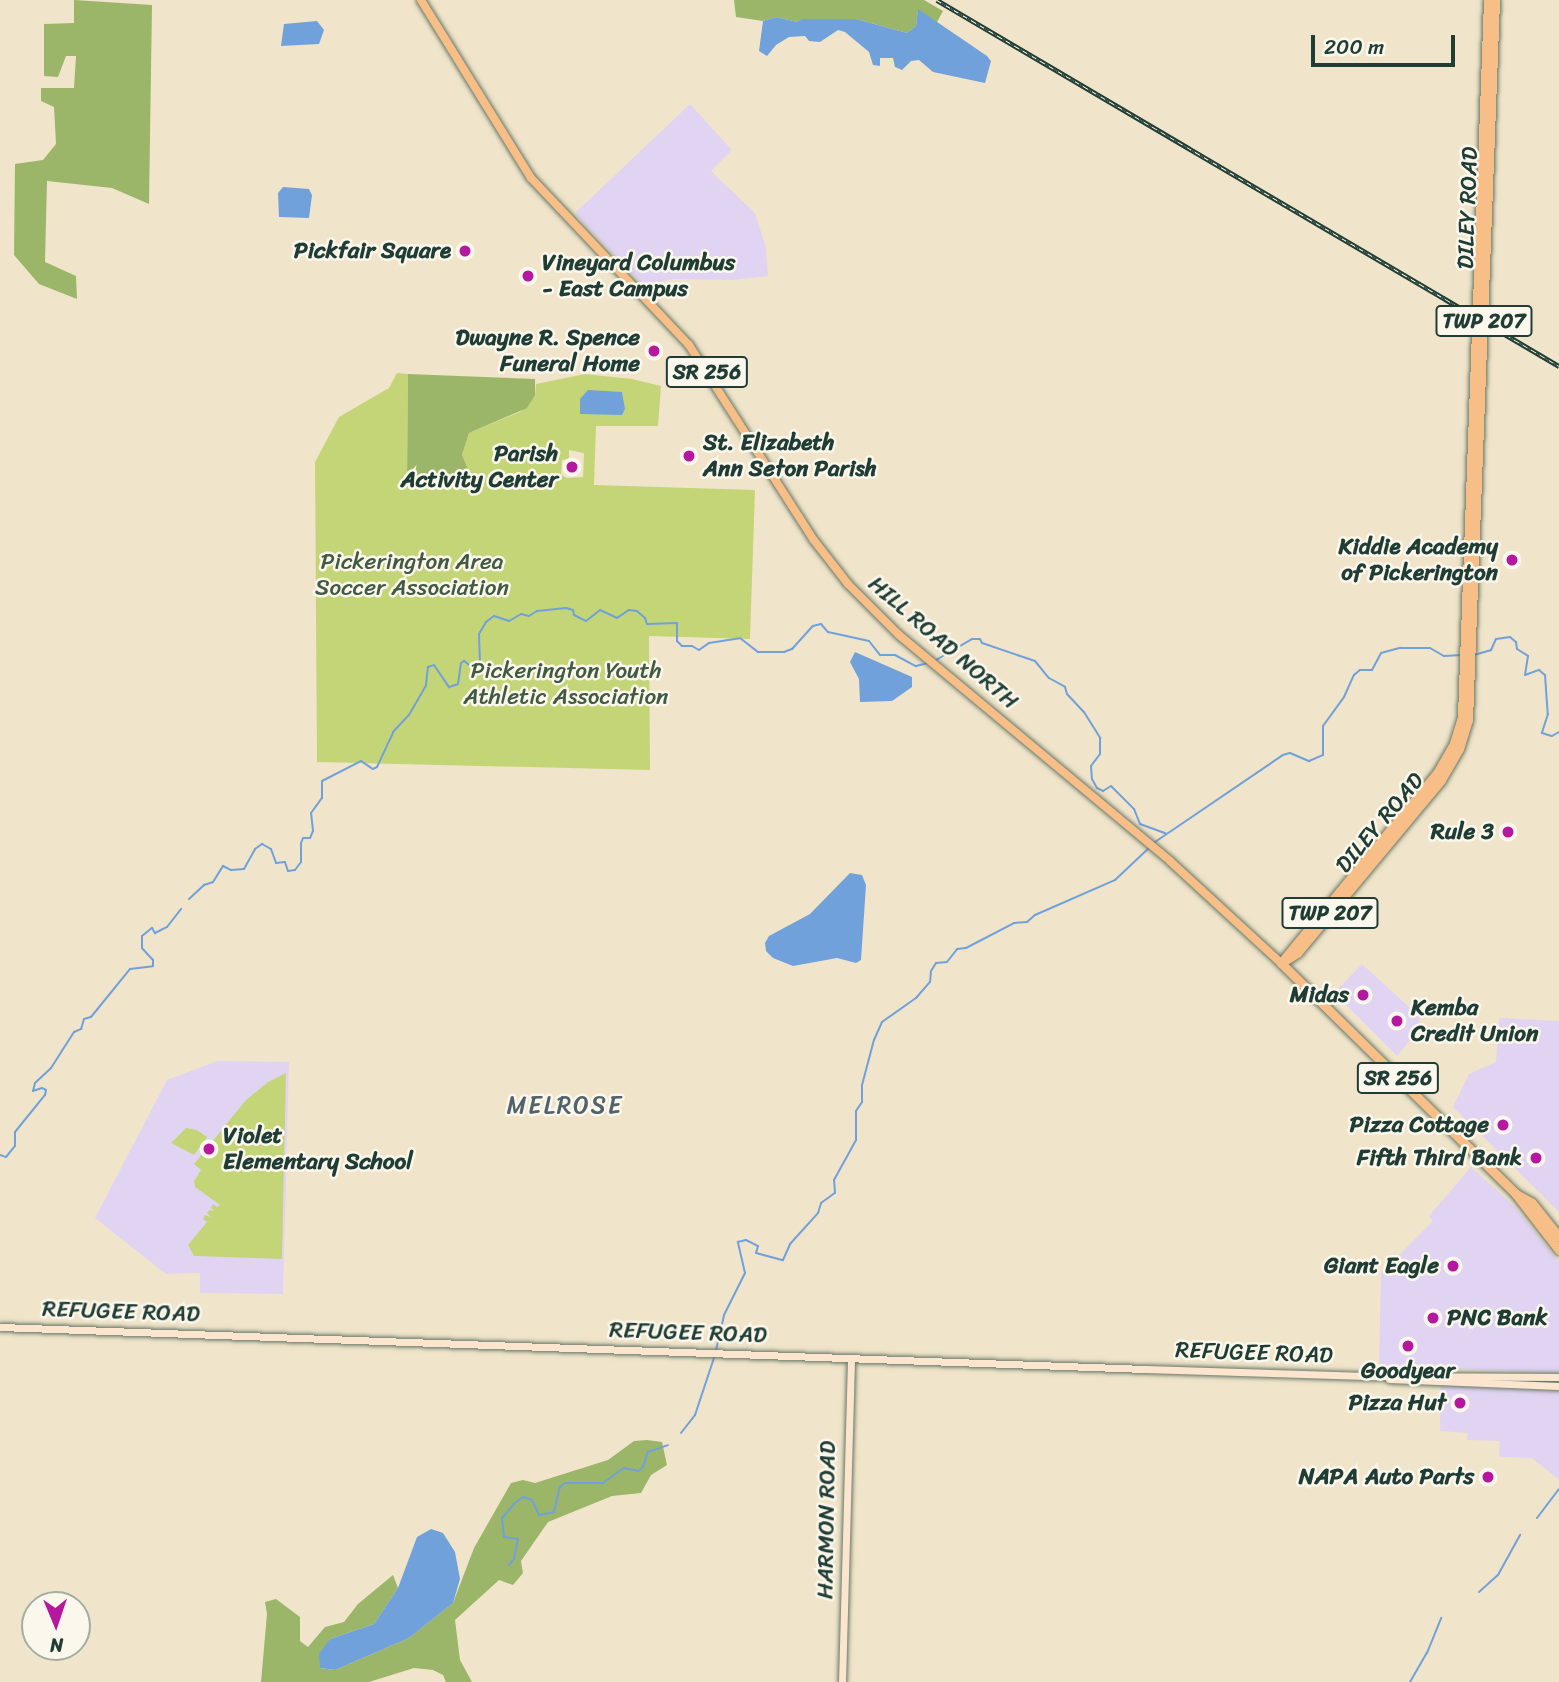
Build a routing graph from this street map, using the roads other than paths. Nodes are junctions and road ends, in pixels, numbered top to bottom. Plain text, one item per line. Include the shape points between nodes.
1 (421, 0) edge
2 (1488, 0) edge
3 (1495, 0) edge
4 (1469, 642) junction
5 (1281, 963) junction
6 (1529, 1206) junction
7 (1559, 1237) edge
8 (1559, 1250) edge
9 (0, 1327) edge
10 (851, 1359) junction
11 (1374, 1376) junction
12 (1559, 1382) edge
13 (842, 1682) edge

1 - 5 main road, HILL ROAD NORTH / SR 256 via 531,178 675,328 825,556 878,615 1162,854
2 - 4 highway, DILEY ROAD / TWP 207
3 - 4 highway, DILEY ROAD / TWP 207
4 - 5 highway, DILEY ROAD / TWP 207 via 1462,716 1445,761
5 - 6 highway, HILL ROAD NORTH / SR 256
6 - 7 highway
6 - 8 highway
9 - 10 main road, REFUGEE ROAD
10 - 11 main road, REFUGEE ROAD
10 - 13 main road, HARMON ROAD
11 - 12 main road, REFUGEE ROAD
11 - 12 main road, REFUGEE ROAD via 1397,1381

